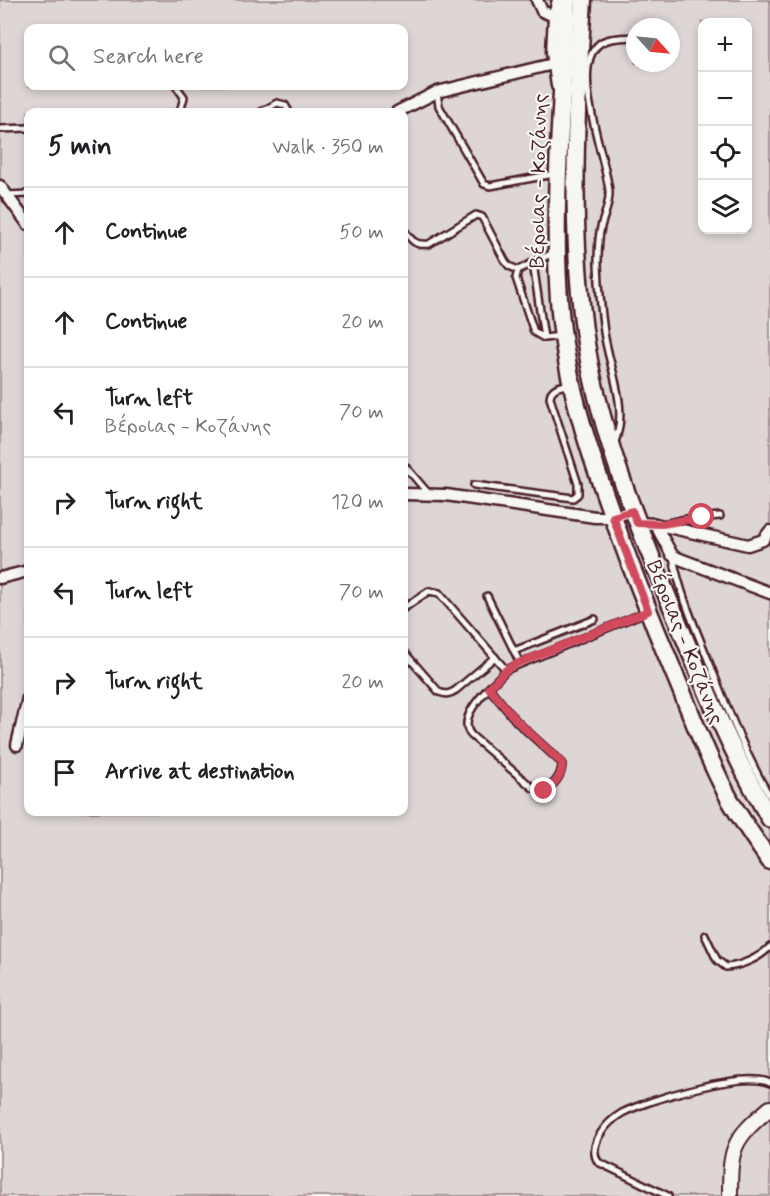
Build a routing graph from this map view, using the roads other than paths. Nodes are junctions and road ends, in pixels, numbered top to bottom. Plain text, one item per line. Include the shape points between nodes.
1 (537, 0) edge
2 (558, 0) edge
3 (567, 0) edge
4 (583, 0) edge
5 (554, 16) junction
6 (626, 38) edge
7 (553, 64) junction
8 (583, 85) junction
9 (179, 90) edge
10 (437, 92) junction
11 (181, 108) edge
12 (268, 108) edge
13 (287, 108) edge
14 (405, 108) edge
15 (24, 128) edge
16 (0, 129) edge
17 (560, 132) junction
18 (559, 174) junction
19 (0, 186) edge
20 (24, 194) edge
21 (7, 195) junction
22 (24, 218) edge
23 (408, 235) edge
24 (557, 251) junction
25 (534, 262) junction
26 (518, 270) junction
27 (563, 336) junction
28 (544, 338) junction
29 (572, 383) junction
30 (612, 448) junction
31 (408, 470) edge
32 (474, 484) dead end
33 (428, 493) junction
34 (408, 494) edge
35 (720, 516) dead end
36 (613, 517) junction
37 (634, 517) junction
38 (658, 524) junction
39 (770, 531) edge
40 (672, 555) junction
41 (24, 572) edge
42 (0, 578) edge
43 (770, 592) edge
44 (488, 597) dead end
45 (408, 605) edge
46 (648, 611) junction
47 (595, 619) dead end
48 (514, 651) junction
49 (408, 656) edge
50 (495, 657) junction
51 (520, 663) junction
52 (506, 670) junction
53 (489, 688) junction
54 (24, 715) edge
55 (17, 745) dead end
56 (770, 797) edge
57 (770, 819) edge
58 (770, 861) edge
59 (705, 935) dead end
60 (770, 947) edge
61 (770, 1083) edge
62 (770, 1108) edge
63 (668, 1196) edge
64 (730, 1196) edge

1 - 5 street via 542,11
2 - 5 street
3 - 17 main road, Βέροιας - Κοζάνης
4 - 8 main road, Βέροιας - Κοζάνης
5 - 7 street
6 - 8 lane via 598,45
7 - 10 street
7 - 17 street
8 - 30 main road, Βέροιας - Κοζάνης via 577,249 581,301 589,357
8 - 30 lane via 609,194 598,262 604,332 621,413 620,430
9 - 11 lane via 184,97
10 - 14 street
10 - 18 lane via 439,106 484,184
12 - 13 lane via 281,103
15 - 16 lane
17 - 18 main road, Βέροιας - Κοζάνης
18 - 24 main road, Βέροιας - Κοζάνης
19 - 21 street
20 - 21 lane
21 - 22 street
23 - 26 lane via 420,246 429,244 476,214 482,217 505,261
24 - 25 lane
24 - 27 main road, Βέροιας - Κοζάνης
25 - 26 lane
25 - 28 lane
26 - 28 lane via 516,283 531,328
27 - 28 lane
27 - 29 main road, Βέροιας - Κοζάνης
29 - 32 lane via 553,389 550,398 578,494 573,498
29 - 36 main road, Βέροιας - Κοζάνης
30 - 37 main road, Βέροιας - Κοζάνης
31 - 33 lane
33 - 34 street
33 - 36 street
35 - 38 lane
36 - 37 street
36 - 46 main road, Βέροιας - Κοζάνης
37 - 38 street
37 - 57 main road, Βέροιας - Κοζάνης via 733,753
38 - 39 street via 748,545 763,540
38 - 40 street
40 - 43 street
40 - 56 lane via 676,576 712,671 750,761
41 - 42 street
44 - 48 lane
45 - 50 lane via 429,591 440,593
46 - 51 lane
46 - 58 main road, Βέροιας - Κοζάνης via 714,768
47 - 48 lane
48 - 51 lane
49 - 50 lane via 444,694 456,690
50 - 52 lane
51 - 52 lane
52 - 53 lane
53 - 53 lane via 467,717 466,731 533,788 544,791 551,787 561,774 562,763
54 - 55 street
59 - 60 lane via 717,960 726,967 759,956
61 - 63 lane via 717,1083 687,1090 622,1113 604,1126 595,1150 598,1162
62 - 64 street via 737,1140 730,1160

